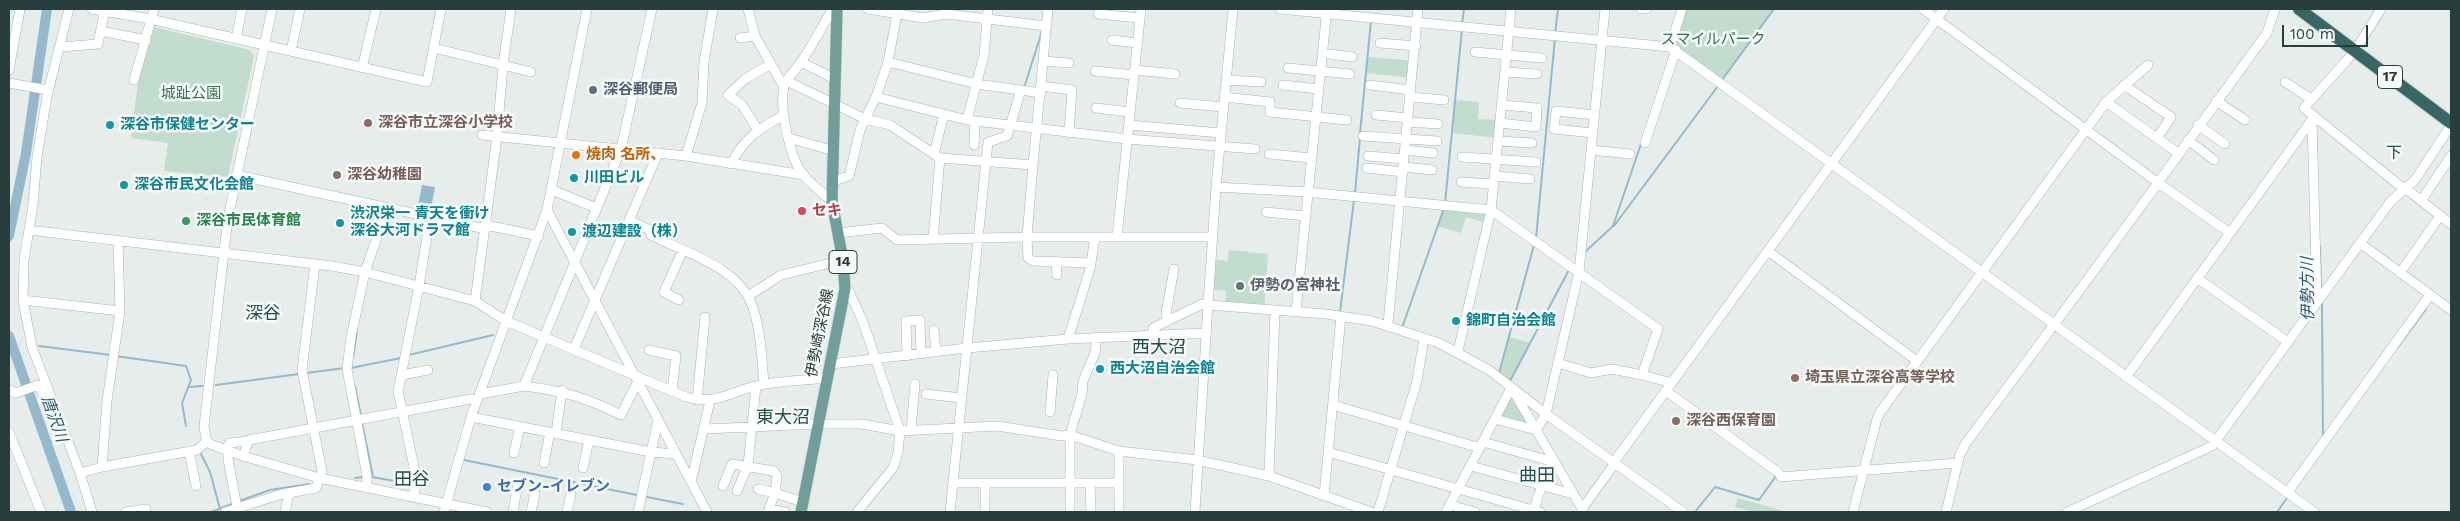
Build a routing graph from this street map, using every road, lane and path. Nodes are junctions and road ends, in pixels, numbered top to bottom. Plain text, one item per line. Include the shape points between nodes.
1 (20, 9) edge
2 (69, 9) edge
3 (92, 9) edge
4 (154, 9) edge
5 (242, 9) edge
6 (272, 9) edge
7 (300, 9) edge
8 (376, 9) edge
9 (441, 9) edge
10 (511, 9) edge
11 (587, 9) edge
12 (652, 9) edge
13 (713, 9) edge
14 (748, 9) edge
15 (835, 9) edge
16 (868, 9) edge
17 (1048, 9) edge
18 (1233, 9) edge
19 (1280, 9) edge
20 (1418, 9) edge
21 (1511, 9) edge
22 (1605, 9) edge
23 (1641, 9) edge
24 (1646, 9) edge
25 (1682, 9) edge
26 (1923, 9) edge
27 (1944, 9) edge
28 (2275, 9) edge
29 (2299, 9) edge
30 (2381, 9) edge
31 (104, 10) edge
32 (1326, 11) edge
33 (954, 12) edge
34 (902, 13) edge
35 (988, 13) edge
36 (1098, 14) dead end
37 (1140, 14) edge
38 (1938, 18) junction
39 (150, 19) junction
40 (1417, 22) junction
41 (1046, 26) junction
42 (101, 31) junction
43 (1509, 32) junction
44 (755, 36) junction
45 (740, 38) dead end
46 (236, 39) junction
47 (146, 40) junction
48 (1112, 40) dead end
49 (1602, 40) junction
50 (1137, 43) junction
51 (1380, 43) dead end
52 (265, 46) junction
53 (1416, 46) junction
54 (61, 47) junction
55 (434, 48) junction
56 (1673, 48) junction
57 (290, 51) junction
58 (2355, 51) junction
59 (1475, 52) dead end
60 (1322, 53) junction
61 (1506, 55) junction
62 (1352, 57) dead end
63 (1542, 58) dead end
64 (1044, 61) junction
65 (801, 62) junction
66 (888, 62) junction
67 (502, 64) junction
68 (771, 64) junction
69 (1069, 64) dead end
70 (2148, 65) dead end
71 (362, 68) junction
72 (1288, 68) dead end
73 (9, 70) edge
74 (1095, 71) dead end
75 (1320, 71) junction
76 (531, 72) dead end
77 (1505, 72) junction
78 (1134, 73) junction
79 (1175, 74) dead end
80 (1350, 74) dead end
81 (1537, 74) dead end
82 (835, 79) junction
83 (134, 80) dead end
84 (1226, 80) junction
85 (1261, 82) dead end
86 (2285, 82) dead end
87 (9, 83) edge
88 (785, 84) junction
89 (977, 84) junction
90 (1283, 85) dead end
91 (1370, 85) dead end
92 (2124, 85) junction
93 (1318, 89) junction
94 (47, 90) junction
95 (1021, 90) junction
96 (1041, 90) junction
97 (1411, 93) junction
98 (876, 97) junction
99 (1224, 97) junction
100 (2311, 99) junction
101 (1444, 100) dead end
102 (2216, 101) junction
103 (2106, 102) junction
104 (1180, 103) dead end
105 (1502, 105) junction
106 (835, 106) junction
107 (1223, 107) junction
108 (1096, 108) dead end
109 (1130, 112) junction
110 (944, 114) junction
111 (784, 115) junction
112 (1376, 115) dead end
113 (1595, 115) junction
114 (1315, 117) junction
115 (865, 119) junction
116 (2313, 119) junction
117 (1347, 120) dead end
118 (1408, 120) junction
119 (2245, 120) dead end
120 (971, 121) junction
121 (1438, 124) dead end
122 (1500, 124) junction
123 (2451, 124) edge
124 (1129, 125) junction
125 (2198, 125) junction
126 (1010, 126) junction
127 (1036, 129) junction
128 (758, 130) junction
129 (2087, 130) junction
130 (1069, 133) junction
131 (1221, 133) junction
132 (1593, 133) junction
133 (482, 135) dead end
134 (1363, 136) dead end
135 (497, 137) junction
136 (789, 138) junction
137 (1406, 138) junction
138 (2156, 138) junction
139 (1128, 139) junction
140 (2188, 140) junction
141 (1437, 141) dead end
142 (1498, 141) junction
143 (1532, 143) dead end
144 (1644, 143) dead end
145 (562, 144) junction
146 (2225, 144) dead end
147 (974, 145) dead end
148 (1220, 146) junction
149 (621, 149) junction
150 (1255, 149) dead end
151 (1591, 150) junction
152 (834, 151) junction
153 (658, 153) junction
154 (1433, 153) dead end
155 (2178, 153) junction
156 (1268, 154) dead end
157 (1630, 154) dead end
158 (686, 156) junction
159 (937, 156) junction
160 (1368, 156) dead end
161 (2451, 156) edge
162 (1462, 157) dead end
163 (1311, 158) junction
164 (1496, 160) junction
165 (2214, 160) dead end
166 (986, 162) junction
167 (1404, 162) junction
168 (1536, 162) dead end
169 (732, 164) junction
170 (1832, 164) junction
171 (1033, 166) junction
172 (1367, 168) dead end
173 (1432, 170) dead end
174 (236, 175) junction
175 (804, 175) junction
176 (1530, 179) dead end
177 (1494, 180) junction
178 (833, 182) junction
179 (1461, 182) dead end
180 (2157, 182) junction
181 (1216, 187) junction
182 (2404, 188) junction
183 (552, 190) junction
184 (1307, 192) junction
185 (1400, 201) junction
186 (2421, 201) junction
187 (832, 202) junction
188 (387, 208) junction
189 (596, 208) junction
190 (547, 210) junction
191 (1491, 210) junction
192 (1266, 212) dead end
193 (1305, 216) junction
194 (2440, 216) junction
195 (430, 218) junction
196 (630, 220) junction
197 (2451, 224) edge
198 (486, 227) junction
199 (30, 230) junction
200 (2230, 232) junction
201 (838, 233) junction
202 (539, 236) junction
203 (1027, 237) junction
204 (1095, 237) junction
205 (1117, 237) junction
206 (1213, 237) junction
207 (933, 239) junction
208 (980, 239) junction
209 (118, 241) junction
210 (2360, 243) junction
211 (683, 250) junction
212 (1768, 251) junction
213 (223, 253) junction
214 (575, 260) junction
215 (843, 260) junction
216 (1056, 261) junction
217 (1091, 263) junction
218 (315, 264) junction
219 (1174, 269) dead end
220 (365, 272) junction
221 (1579, 272) junction
222 (1982, 272) junction
223 (2400, 272) junction
224 (1057, 275) dead end
225 (2197, 278) junction
226 (419, 286) junction
227 (845, 289) junction
228 (2430, 295) junction
229 (748, 296) junction
230 (23, 300) junction
231 (595, 300) junction
232 (679, 300) dead end
233 (475, 301) junction
234 (2317, 302) junction
235 (1208, 305) junction
236 (1275, 310) junction
237 (2451, 310) edge
238 (120, 311) junction
239 (1296, 312) junction
240 (705, 316) dead end
241 (1340, 316) junction
242 (506, 321) junction
243 (1168, 321) junction
244 (1388, 324) junction
245 (2054, 325) junction
246 (934, 330) dead end
247 (1205, 334) junction
248 (1153, 335) junction
249 (542, 336) junction
250 (1097, 337) junction
251 (1424, 338) junction
252 (1068, 339) junction
253 (2288, 342) junction
254 (967, 348) junction
255 (574, 349) junction
256 (649, 350) dead end
257 (1458, 351) junction
258 (936, 352) junction
259 (921, 354) junction
260 (907, 356) junction
261 (876, 360) junction
262 (1917, 361) junction
263 (1558, 362) junction
264 (830, 364) junction
265 (428, 370) dead end
266 (402, 375) junction
267 (1054, 375) dead end
268 (1642, 375) junction
269 (636, 378) junction
270 (827, 378) junction
271 (2126, 378) junction
272 (1672, 383) junction
273 (915, 384) dead end
274 (760, 385) junction
275 (524, 386) junction
276 (1511, 388) junction
277 (562, 390) junction
278 (12, 391) edge
279 (672, 391) junction
280 (1666, 391) junction
281 (926, 394) dead end
282 (478, 397) junction
283 (961, 398) junction
284 (697, 400) junction
285 (710, 401) junction
286 (1333, 405) junction
287 (401, 412) junction
288 (1050, 412) dead end
289 (1546, 414) junction
290 (471, 417) junction
291 (1495, 418) junction
292 (357, 420) junction
293 (658, 420) junction
294 (60, 424) junction
295 (818, 424) junction
296 (520, 426) junction
297 (753, 426) junction
298 (1405, 426) junction
299 (313, 428) junction
300 (958, 428) junction
301 (705, 429) junction
302 (911, 430) junction
303 (1536, 430) junction
304 (900, 431) junction
305 (9, 432) edge
306 (553, 433) junction
307 (1070, 435) junction
308 (589, 440) junction
309 (2216, 440) junction
310 (208, 441) junction
311 (247, 441) junction
312 (1481, 445) junction
313 (190, 451) junction
314 (227, 451) junction
315 (1119, 451) junction
316 (651, 452) junction
317 (1328, 452) junction
318 (514, 453) dead end
319 (676, 454) junction
320 (243, 456) junction
321 (1197, 460) junction
322 (1554, 462) junction
323 (544, 463) dead end
324 (1615, 463) junction
325 (1957, 463) junction
326 (748, 465) junction
327 (1471, 466) junction
328 (102, 467) junction
329 (583, 468) dead end
330 (1392, 470) junction
331 (1864, 470) junction
332 (80, 474) junction
333 (1269, 476) junction
334 (320, 478) junction
335 (691, 482) junction
336 (953, 483) junction
337 (985, 483) junction
338 (1119, 483) junction
339 (1070, 484) junction
340 (1090, 484) junction
341 (1542, 485) junction
342 (196, 486) dead end
343 (723, 486) dead end
344 (367, 488) junction
345 (517, 488) dead end
346 (758, 489) dead end
347 (1459, 489) junction
348 (737, 491) dead end
349 (289, 493) junction
350 (535, 493) dead end
351 (775, 493) junction
352 (2287, 493) junction
353 (571, 494) dead end
354 (1573, 494) junction
355 (1324, 496) junction
356 (413, 497) junction
357 (237, 507) junction
358 (802, 507) edge
359 (445, 508) edge
360 (146, 509) dead end
361 (1448, 509) edge
362 (1583, 510) edge
363 (768, 511) edge
364 (41, 512) edge
365 (92, 512) edge
366 (126, 512) edge
367 (225, 512) edge
368 (285, 512) edge
369 (487, 512) edge
370 (513, 512) edge
371 (531, 512) edge
372 (567, 512) edge
373 (638, 512) edge
374 (707, 512) edge
375 (785, 512) edge
376 (857, 512) edge
377 (950, 512) edge
378 (985, 512) edge
379 (1070, 512) edge
380 (1091, 512) edge
381 (1118, 512) edge
382 (1195, 512) edge
383 (1371, 512) edge
384 (1378, 512) edge
385 (1475, 512) edge
386 (1536, 512) edge
387 (1684, 512) edge
388 (1853, 512) edge
389 (1946, 512) edge
390 (2067, 512) edge
391 (2314, 512) edge

1 - 73 street
2 - 54 street
3 - 31 street
4 - 39 street
5 - 46 street
6 - 52 street
7 - 57 street
8 - 71 street
9 - 55 street
10 - 67 street
11 - 145 street
12 - 149 street
13 - 158 street via 704,62 702,103
14 - 44 street
15 - 65 street
15 - 82 main road, 伊勢崎深谷線 / 14
16 - 34 street
17 - 41 street
18 - 84 street
19 - 32 street
20 - 40 street
21 - 43 street
22 - 49 street
23 - 24 street
25 - 56 street
26 - 38 street
27 - 38 street
28 - 102 street via 2267,33
29 - 58 highway, 17
30 - 58 street
31 - 39 street
31 - 42 street
32 - 40 street
32 - 60 street
33 - 34 street via 923,18
33 - 35 street
34 - 66 street
35 - 41 street
35 - 89 street
36 - 37 street
37 - 50 street
38 - 129 street
38 - 170 street
39 - 46 street
39 - 47 street
40 - 43 street
40 - 53 street
41 - 64 street
42 - 47 street
42 - 54 street via 98,44
43 - 49 street
43 - 61 street
44 - 45 street
44 - 68 street
46 - 52 street
47 - 83 street
48 - 50 street
49 - 56 street
49 - 113 street
50 - 78 street
51 - 53 street
52 - 57 street
52 - 174 street
53 - 97 street
54 - 94 street
55 - 67 street
55 - 71 street via 427,82
56 - 144 street
56 - 170 street
57 - 71 street
58 - 100 street
58 - 123 highway, 17
59 - 61 street
60 - 62 street
60 - 75 street
61 - 63 street
61 - 77 street
64 - 69 street
64 - 96 street
65 - 82 street
65 - 88 street
66 - 89 street
66 - 98 street
67 - 76 street
67 - 135 street
68 - 88 street
68 - 128 street via 745,79 728,95 742,105
70 - 92 street
72 - 75 street
74 - 78 street
75 - 80 street
75 - 93 street
77 - 81 street
77 - 105 street
78 - 79 street
78 - 109 street
82 - 106 main road, 伊勢崎深谷線 / 14
84 - 85 street
84 - 99 street
86 - 100 street
87 - 94 street
88 - 106 street
88 - 111 street
89 - 95 street
89 - 120 street
90 - 93 street
91 - 97 street
92 - 103 street
92 - 138 street via 2171,117
93 - 114 street
94 - 199 street
95 - 96 street
95 - 126 street
96 - 127 street
96 - 130 street via 1072,90
97 - 101 street
97 - 118 street
98 - 110 street
98 - 115 street
99 - 107 street
99 - 114 street via 1270,102 1270,112
100 - 116 street via 2304,108
102 - 119 street
102 - 125 street
103 - 129 street
103 - 138 street
104 - 107 street
105 - 122 street
105 - 122 street via 1537,108 1536,127
106 - 115 street
106 - 152 main road, 伊勢崎深谷線 / 14
107 - 131 street
108 - 109 street
109 - 124 street
110 - 120 street
110 - 159 street
111 - 128 street
111 - 136 street
112 - 118 street
113 - 132 street
113 - 132 street via 1556,111 1554,130
114 - 117 street
114 - 163 street
115 - 159 street via 890,125
115 - 178 street via 849,176
116 - 182 street
116 - 200 street
116 - 234 street
118 - 121 street
118 - 137 street
120 - 126 street
120 - 147 street
122 - 142 street
123 - 182 street via 2415,180
124 - 131 street
124 - 139 street
125 - 140 street
125 - 146 street
126 - 127 street
126 - 166 street via 1007,136 988,142
127 - 130 street
127 - 171 street
128 - 169 street via 738,151
129 - 180 street
129 - 222 street
130 - 139 street
131 - 148 street
132 - 151 street
133 - 135 street
134 - 137 street
135 - 145 street
135 - 198 street
136 - 152 street
136 - 175 street via 797,166
137 - 141 street
137 - 167 street
138 - 155 street
139 - 148 street
139 - 205 street
140 - 155 street
140 - 165 street
142 - 143 street
142 - 164 street
145 - 149 street
145 - 183 street
148 - 150 street
148 - 181 street
149 - 153 street
149 - 189 street
151 - 157 street
151 - 221 street
152 - 178 main road, 伊勢崎深谷線 / 14
153 - 158 street
153 - 196 street
154 - 167 street
155 - 180 street
156 - 163 street
158 - 169 street
159 - 166 street
159 - 207 street
160 - 167 street
161 - 186 street
162 - 164 street
163 - 184 street
164 - 168 street
164 - 177 street
166 - 171 street
166 - 208 street
167 - 172 street
167 - 173 street
167 - 185 street
169 - 175 street
170 - 212 street
170 - 222 street
171 - 203 street
174 - 188 street
174 - 213 street
175 - 187 street
176 - 177 street
177 - 179 street
177 - 191 street
178 - 187 main road, 伊勢崎深谷線 / 14
180 - 200 street
180 - 245 street
181 - 184 street
181 - 206 street
182 - 186 street
182 - 210 street
183 - 189 street
183 - 190 street
184 - 185 street
184 - 193 street
185 - 191 street
185 - 244 street
186 - 194 street
187 - 201 main road, 伊勢崎深谷線 / 14
188 - 195 street
188 - 220 street
189 - 214 street
190 - 202 street
190 - 214 street
191 - 221 street
191 - 257 street
192 - 193 street
193 - 239 street
194 - 197 street
194 - 223 street
195 - 198 street
195 - 226 street
196 - 211 street via 650,230 651,235
196 - 231 street
198 - 202 street
198 - 233 street
199 - 209 street
199 - 230 street via 24,260
200 - 225 street
201 - 207 street via 882,228 897,240
201 - 215 main road, 伊勢崎深谷線 / 14
202 - 242 street
203 - 204 street
203 - 208 street
203 - 216 street via 1028,258
204 - 205 street
204 - 217 street
205 - 206 street
206 - 235 street
207 - 208 street
208 - 254 street
209 - 213 street
209 - 238 street
210 - 223 street
210 - 234 street
211 - 229 street via 731,277
211 - 232 street via 664,292
212 - 262 street
212 - 272 street
213 - 218 street
213 - 310 street via 204,426
214 - 231 street
214 - 249 street
215 - 227 main road, 伊勢崎深谷線 / 14
215 - 229 street via 781,275
216 - 217 street
216 - 224 street
217 - 252 street
218 - 220 street
218 - 299 street via 302,370
219 - 243 street via 1166,313
220 - 226 street
220 - 292 street via 351,337 348,369
221 - 263 street
221 - 268 street via 1658,329
222 - 245 street
222 - 262 street
223 - 228 street
225 - 253 street
225 - 271 street
226 - 233 street
226 - 266 street
227 - 261 street via 864,322
227 - 264 main road, 伊勢崎深谷線 / 14
228 - 237 street
228 - 352 street
229 - 274 street via 756,316
230 - 238 street
230 - 294 street via 32,347
231 - 255 street
231 - 269 street
233 - 242 street
234 - 253 street
235 - 236 street
235 - 243 street via 1202,304
235 - 247 street
236 - 239 street
236 - 333 street
238 - 328 street via 107,401
239 - 241 street
240 - 284 street
241 - 244 street
241 - 286 street
242 - 249 street
242 - 282 street
243 - 248 street via 1153,328
244 - 251 street
245 - 271 street
245 - 325 street via 1977,427
246 - 258 street
247 - 248 street
247 - 321 street
248 - 250 street
249 - 255 street
249 - 275 street
250 - 252 street
250 - 307 street via 1095,353 1082,381 1082,394
251 - 257 street
251 - 298 street
252 - 254 street
253 - 309 street
254 - 258 street
254 - 283 street
255 - 269 street
256 - 279 street via 676,356
257 - 276 street
258 - 259 street
259 - 260 street
259 - 260 street via 920,320 906,321
260 - 261 street
261 - 264 street
261 - 304 street
262 - 331 street via 1877,419
263 - 268 street via 1591,373 1612,369
263 - 289 street
264 - 270 main road, 伊勢崎深谷線 / 14
265 - 266 street
266 - 287 street via 398,391
267 - 288 street
268 - 272 street
269 - 277 street via 620,415 587,398
269 - 279 street
269 - 293 street
270 - 274 street
270 - 295 main road, 伊勢崎深谷線 / 14
271 - 309 street
272 - 280 street
273 - 302 street
274 - 285 street
274 - 297 street
275 - 277 street
275 - 282 street
276 - 289 street
276 - 291 street
276 - 303 street
277 - 306 street
278 - 294 street via 38,385
279 - 284 street
280 - 324 street
280 - 331 street via 1779,472 1781,477
281 - 283 street
282 - 287 street
282 - 290 street
283 - 300 street
284 - 285 street
285 - 301 street
286 - 298 street
286 - 317 street
287 - 292 street
287 - 356 street via 417,481
289 - 303 street
289 - 324 street
290 - 296 street
290 - 359 street
291 - 303 street
291 - 312 street
292 - 299 street
292 - 344 street
293 - 316 street
293 - 319 street
294 - 332 street
295 - 297 street
295 - 304 street via 862,424
295 - 358 main road, 伊勢崎深谷線 / 14
296 - 306 street
296 - 318 street
297 - 301 street
297 - 326 street
298 - 312 street
298 - 330 street
299 - 311 street
299 - 334 street via 322,471
300 - 302 street
300 - 307 street via 997,426
300 - 336 street
301 - 335 street
302 - 304 street
303 - 322 street
304 - 376 street via 893,468
305 - 364 street
306 - 308 street
306 - 323 street
307 - 315 street
307 - 339 street
308 - 316 street
308 - 329 street
309 - 352 street
309 - 390 street via 2212,446
310 - 313 street via 199,449
310 - 314 street
311 - 314 street via 229,444
311 - 320 street
312 - 322 street
312 - 327 street
313 - 328 street
313 - 342 street
314 - 320 street
314 - 357 street
315 - 321 street
315 - 338 street
316 - 319 street
316 - 373 street
317 - 330 street
317 - 355 street
319 - 335 street
320 - 334 street
321 - 333 street
321 - 382 street
322 - 354 street
324 - 362 street
324 - 387 street
325 - 331 street
325 - 389 street
326 - 343 street via 732,464
326 - 348 street
326 - 351 street via 774,472 777,476
327 - 341 street
327 - 347 street
328 - 332 street
330 - 347 street
330 - 384 street
331 - 388 street
332 - 365 street
333 - 355 street
334 - 344 street
334 - 349 street via 316,488
335 - 374 street
336 - 337 street
336 - 377 street
337 - 339 street
337 - 378 street
338 - 340 street
338 - 381 street
339 - 340 street
339 - 379 street
340 - 380 street
341 - 354 street
341 - 386 street
344 - 356 street
345 - 370 street
346 - 351 street
347 - 361 street
347 - 386 street
349 - 357 street
349 - 368 street
350 - 371 street
351 - 358 street
351 - 363 street
352 - 391 street
353 - 372 street
354 - 362 street
355 - 383 street
356 - 359 street
357 - 367 street
359 - 369 street
360 - 366 street
361 - 385 street
363 - 375 street

